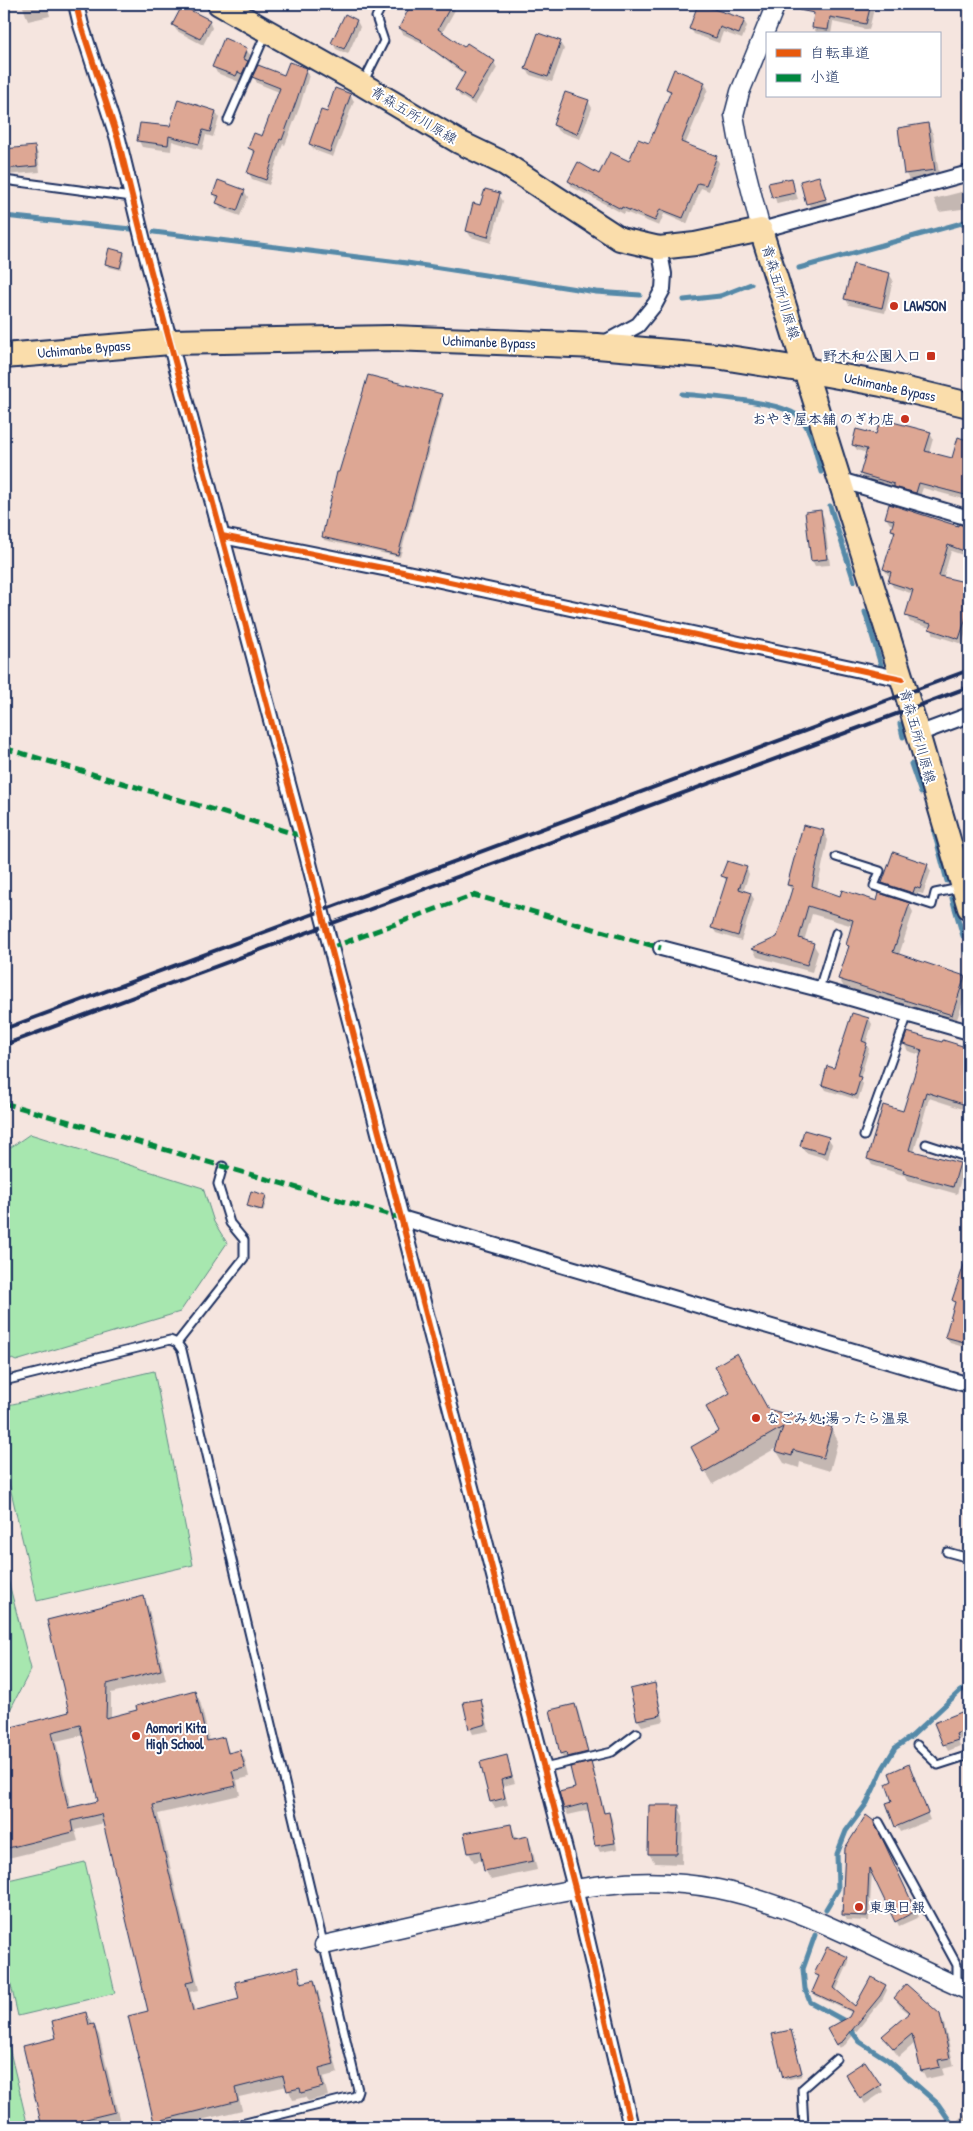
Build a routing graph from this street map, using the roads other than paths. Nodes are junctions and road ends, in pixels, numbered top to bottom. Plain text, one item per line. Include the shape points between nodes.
1 (76, 4) edge
2 (219, 4) edge
3 (383, 4) edge
4 (776, 4) edge
5 (267, 30) junction
6 (363, 85) junction
7 (228, 120) dead end
8 (969, 174) edge
9 (4, 180) edge
10 (132, 197) junction
11 (762, 230) junction
12 (659, 248) junction
13 (170, 342) junction
14 (597, 346) junction
15 (4, 356) edge
16 (805, 370) junction
17 (969, 405) edge
18 (840, 480) junction
19 (969, 518) edge
20 (222, 536) junction
21 (902, 680) junction
22 (969, 715) edge
23 (918, 734) junction
24 (836, 857) dead end
25 (967, 899) edge
26 (836, 932) dead end
27 (660, 948) dead end
28 (819, 989) junction
29 (908, 1014) junction
30 (969, 1032) edge
31 (864, 1136) dead end
32 (926, 1144) dead end
33 (969, 1158) edge
34 (223, 1166) dead end
35 (401, 1218) junction
36 (177, 1343) junction
37 (4, 1381) edge
38 (969, 1385) edge
39 (947, 1552) dead end
40 (969, 1558) edge
41 (637, 1732) dead end
42 (917, 1745) dead end
43 (969, 1755) edge
44 (544, 1768) junction
45 (879, 1822) dead end
46 (575, 1888) junction
47 (324, 1945) junction
48 (963, 1988) edge
49 (836, 2059) dead end
50 (229, 2127) edge
51 (631, 2127) edge
52 (804, 2127) edge

1 - 10 street via 118,139
2 - 5 main road, 青森五所川原線
3 - 6 lane via 376,17 384,40
4 - 11 street via 740,92 734,115
5 - 6 main road, 青森五所川原線
5 - 7 lane
6 - 12 main road, 青森五所川原線 via 459,142 505,164 620,240
8 - 11 street
9 - 10 lane
10 - 13 street
11 - 12 main road, 青森五所川原線
11 - 16 main road, 青森五所川原線
12 - 14 street via 663,289 655,304 638,325
13 - 14 highway, Uchimanbe Bypass via 392,338
13 - 15 highway, Uchimanbe Bypass
13 - 20 street
14 - 16 highway, Uchimanbe Bypass via 716,356
16 - 17 highway, Uchimanbe Bypass
16 - 18 main road, 青森五所川原線
18 - 19 street
18 - 21 main road, 青森五所川原線
20 - 21 street via 423,576
20 - 35 street
21 - 23 main road, 青森五所川原線
22 - 23 street
23 - 25 main road, 青森五所川原線 via 959,858
24 - 25 lane via 880,871 874,886 932,905 935,893
26 - 28 lane
27 - 28 street
28 - 29 street
29 - 30 street
29 - 31 lane
32 - 33 lane
34 - 36 lane via 218,1184 230,1223 244,1240 244,1258
35 - 38 street
35 - 44 street
36 - 37 lane via 170,1340
36 - 47 lane via 182,1350
39 - 40 lane
41 - 44 lane via 612,1752
42 - 43 lane via 938,1765
44 - 46 street
45 - 48 lane via 956,1965
46 - 47 street
46 - 48 street via 620,1882 656,1882 717,1889 766,1902 818,1922
46 - 51 street
47 - 50 lane via 358,2090 356,2096
49 - 52 lane via 802,2089

